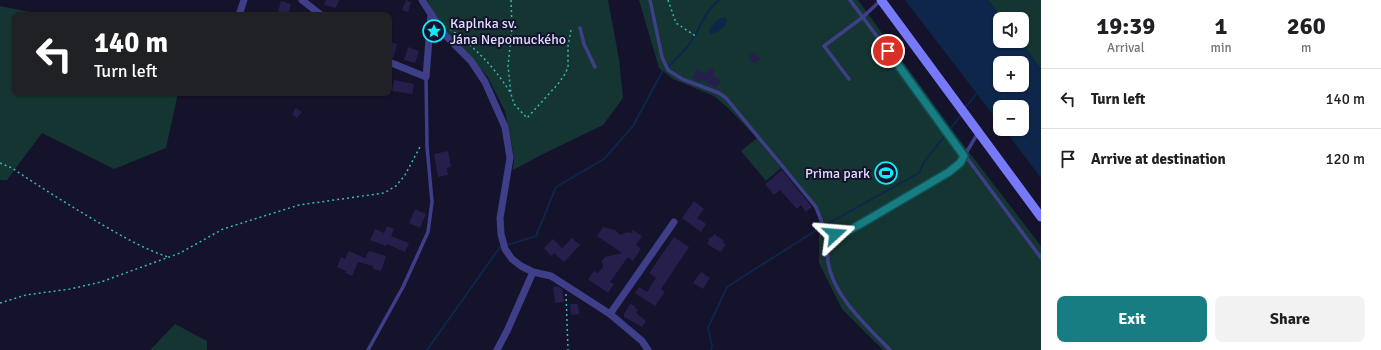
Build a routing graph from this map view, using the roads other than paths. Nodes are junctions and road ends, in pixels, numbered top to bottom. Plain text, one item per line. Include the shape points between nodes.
1 (244, 0) edge
2 (302, 0) edge
3 (422, 0) edge
4 (650, 0) edge
5 (850, 0) edge
6 (881, 0) edge
7 (240, 12) edge
8 (317, 12) edge
9 (430, 14) junction
10 (863, 17) junction
11 (580, 28) dead end
12 (392, 63) edge
13 (594, 67) dead end
14 (426, 77) junction
15 (849, 79) dead end
16 (979, 132) junction
17 (964, 156) junction
18 (1041, 217) edge
19 (674, 222) dead end
20 (829, 234) junction
21 (1041, 258) edge
22 (533, 272) junction
23 (610, 314) junction
24 (368, 350) edge
25 (496, 350) edge
26 (648, 350) edge
27 (890, 350) edge

1 - 7 street
2 - 8 street
3 - 9 street
4 - 20 lane via 662,56 668,70 682,79 726,98 816,207 824,231
5 - 10 lane
6 - 10 lane
6 - 16 main road
9 - 14 street
9 - 22 street via 445,35 471,61 485,82 504,127 510,158 500,218 501,234 504,247 512,259
10 - 15 lane via 824,46
10 - 17 lane
11 - 13 lane
12 - 14 street
14 - 24 lane via 432,202 428,232
16 - 17 lane
16 - 18 main road
17 - 20 lane via 949,172 864,222 842,234
17 - 21 lane
19 - 23 street
20 - 27 lane via 828,262 834,280 851,307
22 - 23 street via 551,276
22 - 25 street
23 - 26 street via 642,341

